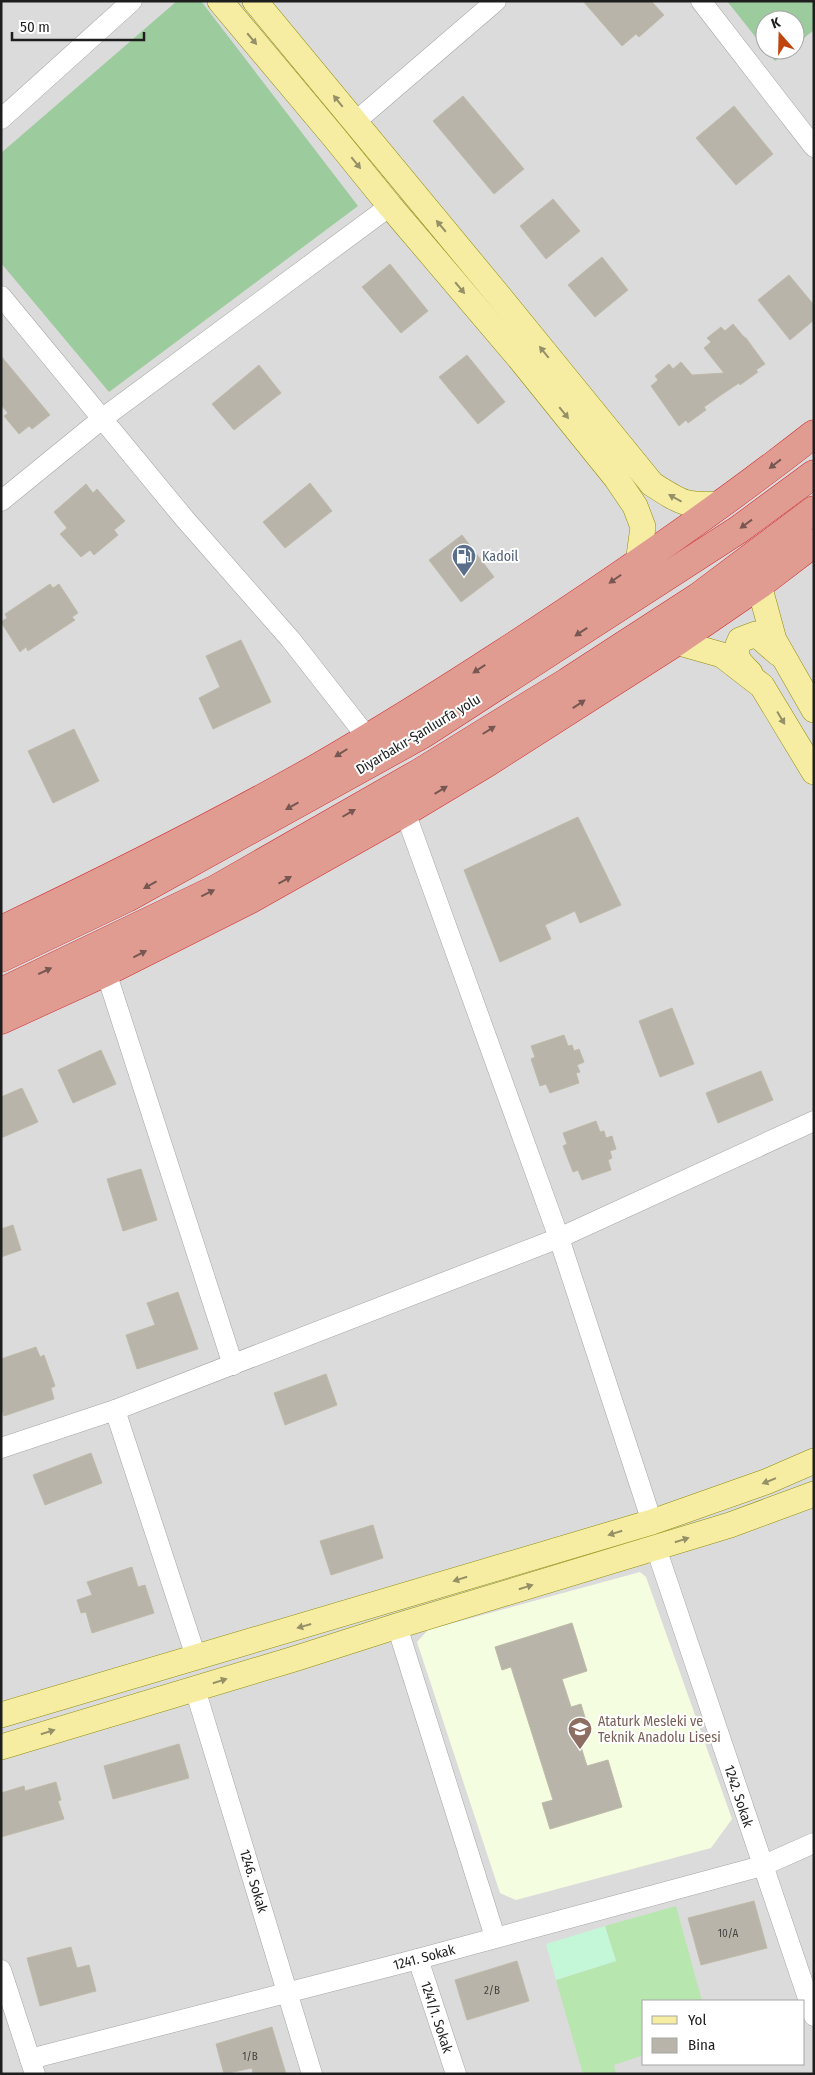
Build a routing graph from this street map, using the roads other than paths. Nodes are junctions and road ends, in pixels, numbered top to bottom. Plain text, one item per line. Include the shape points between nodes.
1 (132, 1) edge
2 (220, 1) edge
3 (256, 1) edge
4 (496, 1) edge
5 (701, 1) edge
6 (1, 118) edge
7 (355, 122) junction
8 (814, 147) edge
9 (390, 206) junction
10 (1, 296) edge
11 (103, 418) junction
12 (814, 434) edge
13 (814, 474) edge
14 (1, 501) edge
15 (722, 504) junction
16 (814, 510) edge
17 (814, 543) edge
18 (638, 563) junction
19 (759, 585) junction
20 (676, 642) junction
21 (786, 661) junction
22 (762, 686) junction
23 (814, 710) edge
24 (367, 737) junction
25 (814, 772) edge
26 (405, 812) junction
27 (1, 930) edge
28 (1, 958) edge
29 (106, 972) junction
30 (1, 992) edge
31 (1, 1020) edge
32 (814, 1122) edge
33 (559, 1238) junction
34 (233, 1365) junction
35 (115, 1410) junction
36 (1, 1448) edge
37 (814, 1461) edge
38 (814, 1494) edge
39 (652, 1522) junction
40 (656, 1548) junction
41 (397, 1626) junction
42 (196, 1656) junction
43 (196, 1689) junction
44 (1, 1715) edge
45 (1, 1746) edge
46 (814, 1843) edge
47 (762, 1866) junction
48 (495, 1937) junction
49 (418, 1959) junction
50 (1, 1970) edge
51 (287, 1992) junction
52 (814, 2016) edge
53 (32, 2066) edge
54 (312, 2074) edge
55 (456, 2074) edge

1 - 6 street
2 -> 9 main road
7 -> 3 main road
4 - 7 street
5 - 8 street
15 -> 7 main road via 694,505 679,501 652,484
9 - 11 street
9 -> 18 main road via 621,485 635,506 643,527
10 - 11 street
11 - 14 street
11 - 24 street via 184,518 291,640
12 -> 15 highway
13 -> 28 highway, Diyarbakır-Şanlıurfa yolu via 738,530 423,734 127,898
15 - 18 highway
30 -> 16 highway via 216,889 419,773 698,597
17 - 19 highway
18 -> 24 highway via 410,713
19 - 20 highway
19 - 21 main road via 774,640
20 - 22 main road via 722,654
26 -> 20 highway
21 - 22 main road via 756,634 740,640 735,648 738,660
21 - 23 main road
22 -> 25 main road
24 -> 27 highway via 318,767 164,849
29 -> 26 highway via 248,900
26 - 33 street
29 - 31 highway
29 - 34 street
32 - 33 street
33 - 34 street
33 - 39 street
34 - 35 street
35 - 36 street
35 - 42 street
37 -> 39 main road via 768,1482
40 -> 38 main road
39 -> 42 main road
41 -> 40 main road
40 - 47 street, 1242. Sokak
43 -> 41 main road
41 - 48 street
42 - 44 main road
45 -> 43 main road
43 - 51 street, 1246. Sokak
46 - 47 street, 1241. Sokak
47 - 48 street, 1241. Sokak
47 - 52 street, 1242. Sokak
48 - 49 street, 1241. Sokak
49 - 51 street, 1241. Sokak
49 - 55 street, 1241/1. Sokak
50 - 53 street
51 - 53 street, 1241. Sokak
51 - 54 street, 1246. Sokak

